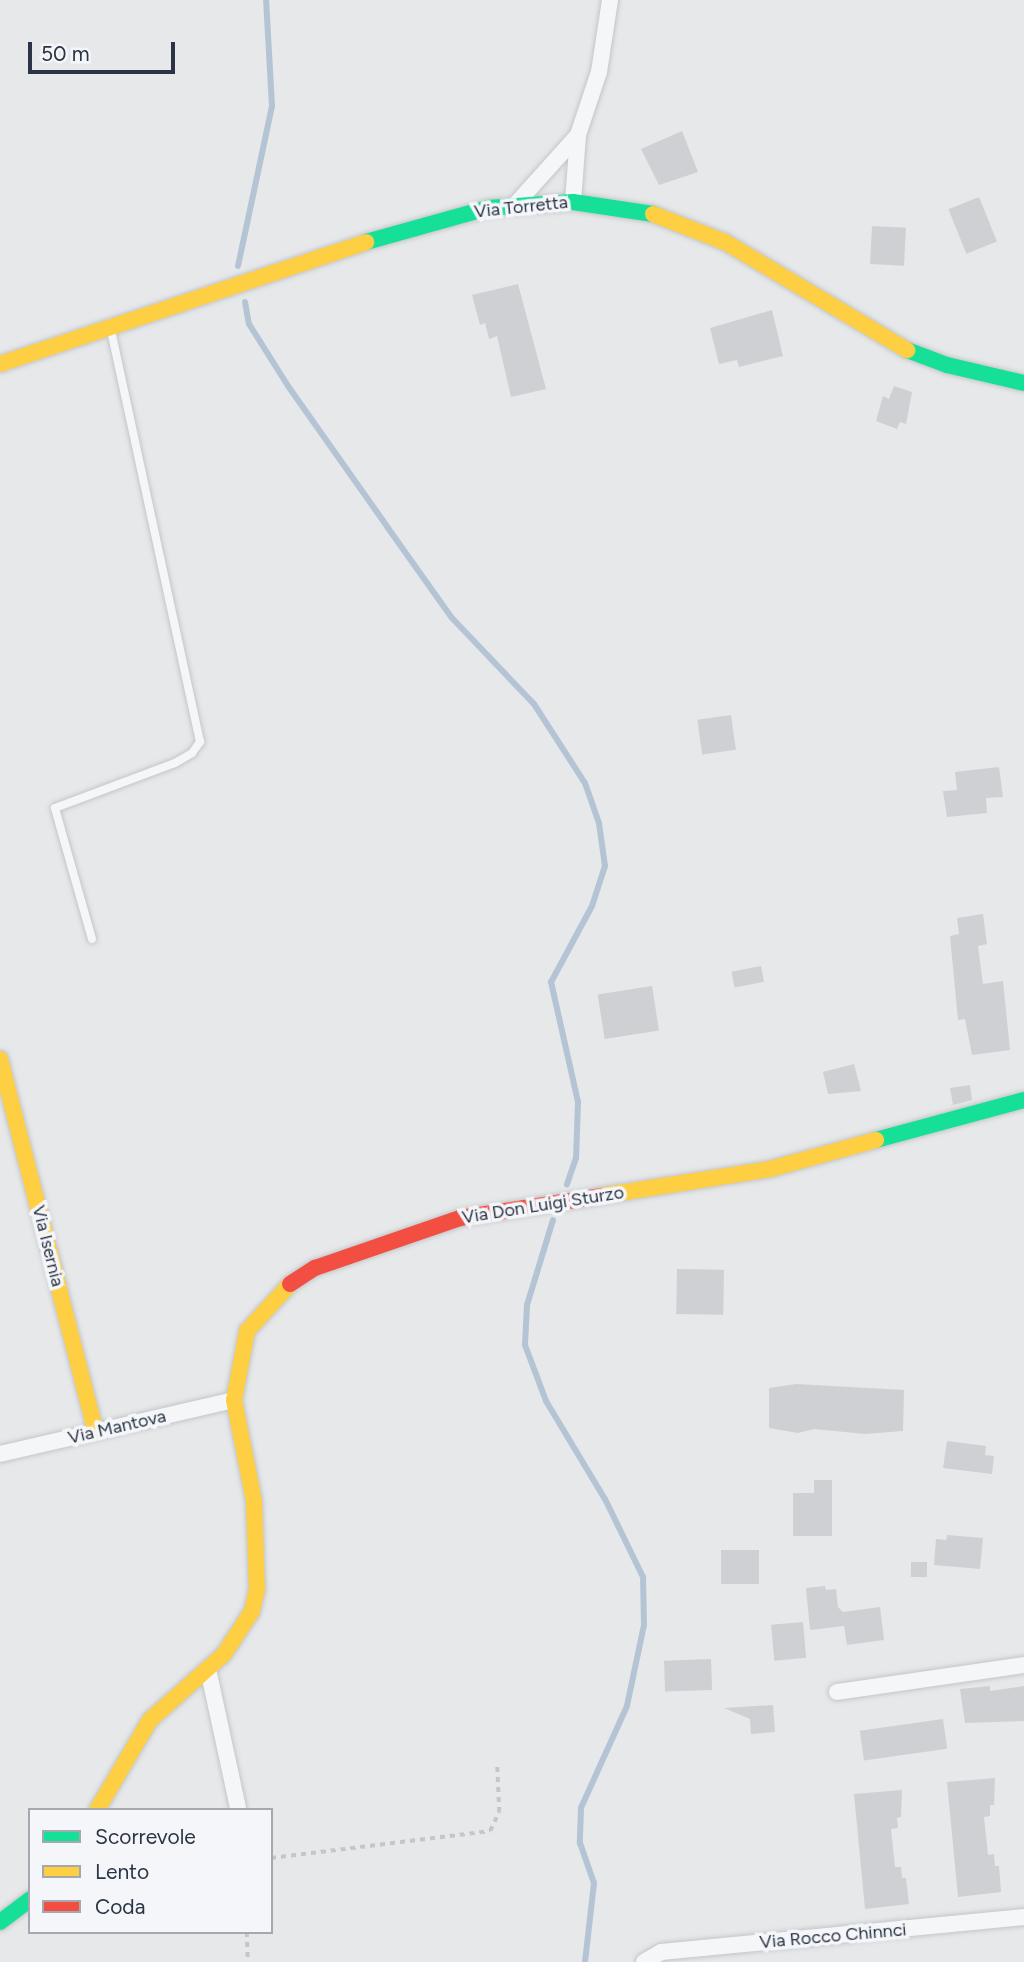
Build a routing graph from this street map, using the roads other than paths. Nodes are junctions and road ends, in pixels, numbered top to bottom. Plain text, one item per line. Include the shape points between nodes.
1 (610, 0) edge
2 (578, 135) junction
3 (573, 202) junction
4 (515, 205) junction
5 (111, 329) junction
6 (0, 365) edge
7 (1024, 383) edge
8 (93, 939) dead end
9 (0, 1059) edge
10 (1024, 1100) edge
11 (234, 1400) junction
12 (96, 1432) junction
13 (0, 1454) edge
14 (1024, 1665) edge
15 (208, 1669) junction
16 (837, 1692) dead end
17 (98, 1808) edge
18 (238, 1808) dead end
19 (28, 1901) edge
20 (1024, 1917) edge
21 (0, 1922) edge
22 (644, 1962) edge

1 - 2 street via 599,72
2 - 3 street
2 - 4 street
3 - 4 street, Via Torretta
3 - 7 street, Via Torretta via 635,208 677,221 725,242 896,346 947,365
4 - 5 street, Via Torretta via 427,222
5 - 6 street, Via Torretta
5 - 8 lane via 200,742 175,763 55,808
9 - 12 street, Via Isernia
10 - 11 street, Via Don Luigi Sturzo via 770,1169 460,1218 315,1268 267,1303 247,1331
11 - 12 street, Via Mantova
11 - 15 street, Via Don Luigi Sturzo via 254,1501 257,1589 243,1631
12 - 13 street, Via Mantova
14 - 16 street
15 - 17 street, Via Don Luigi Sturzo via 150,1720
15 - 18 street
19 - 21 street
20 - 22 street, Via Rocco Chinnci via 661,1952

